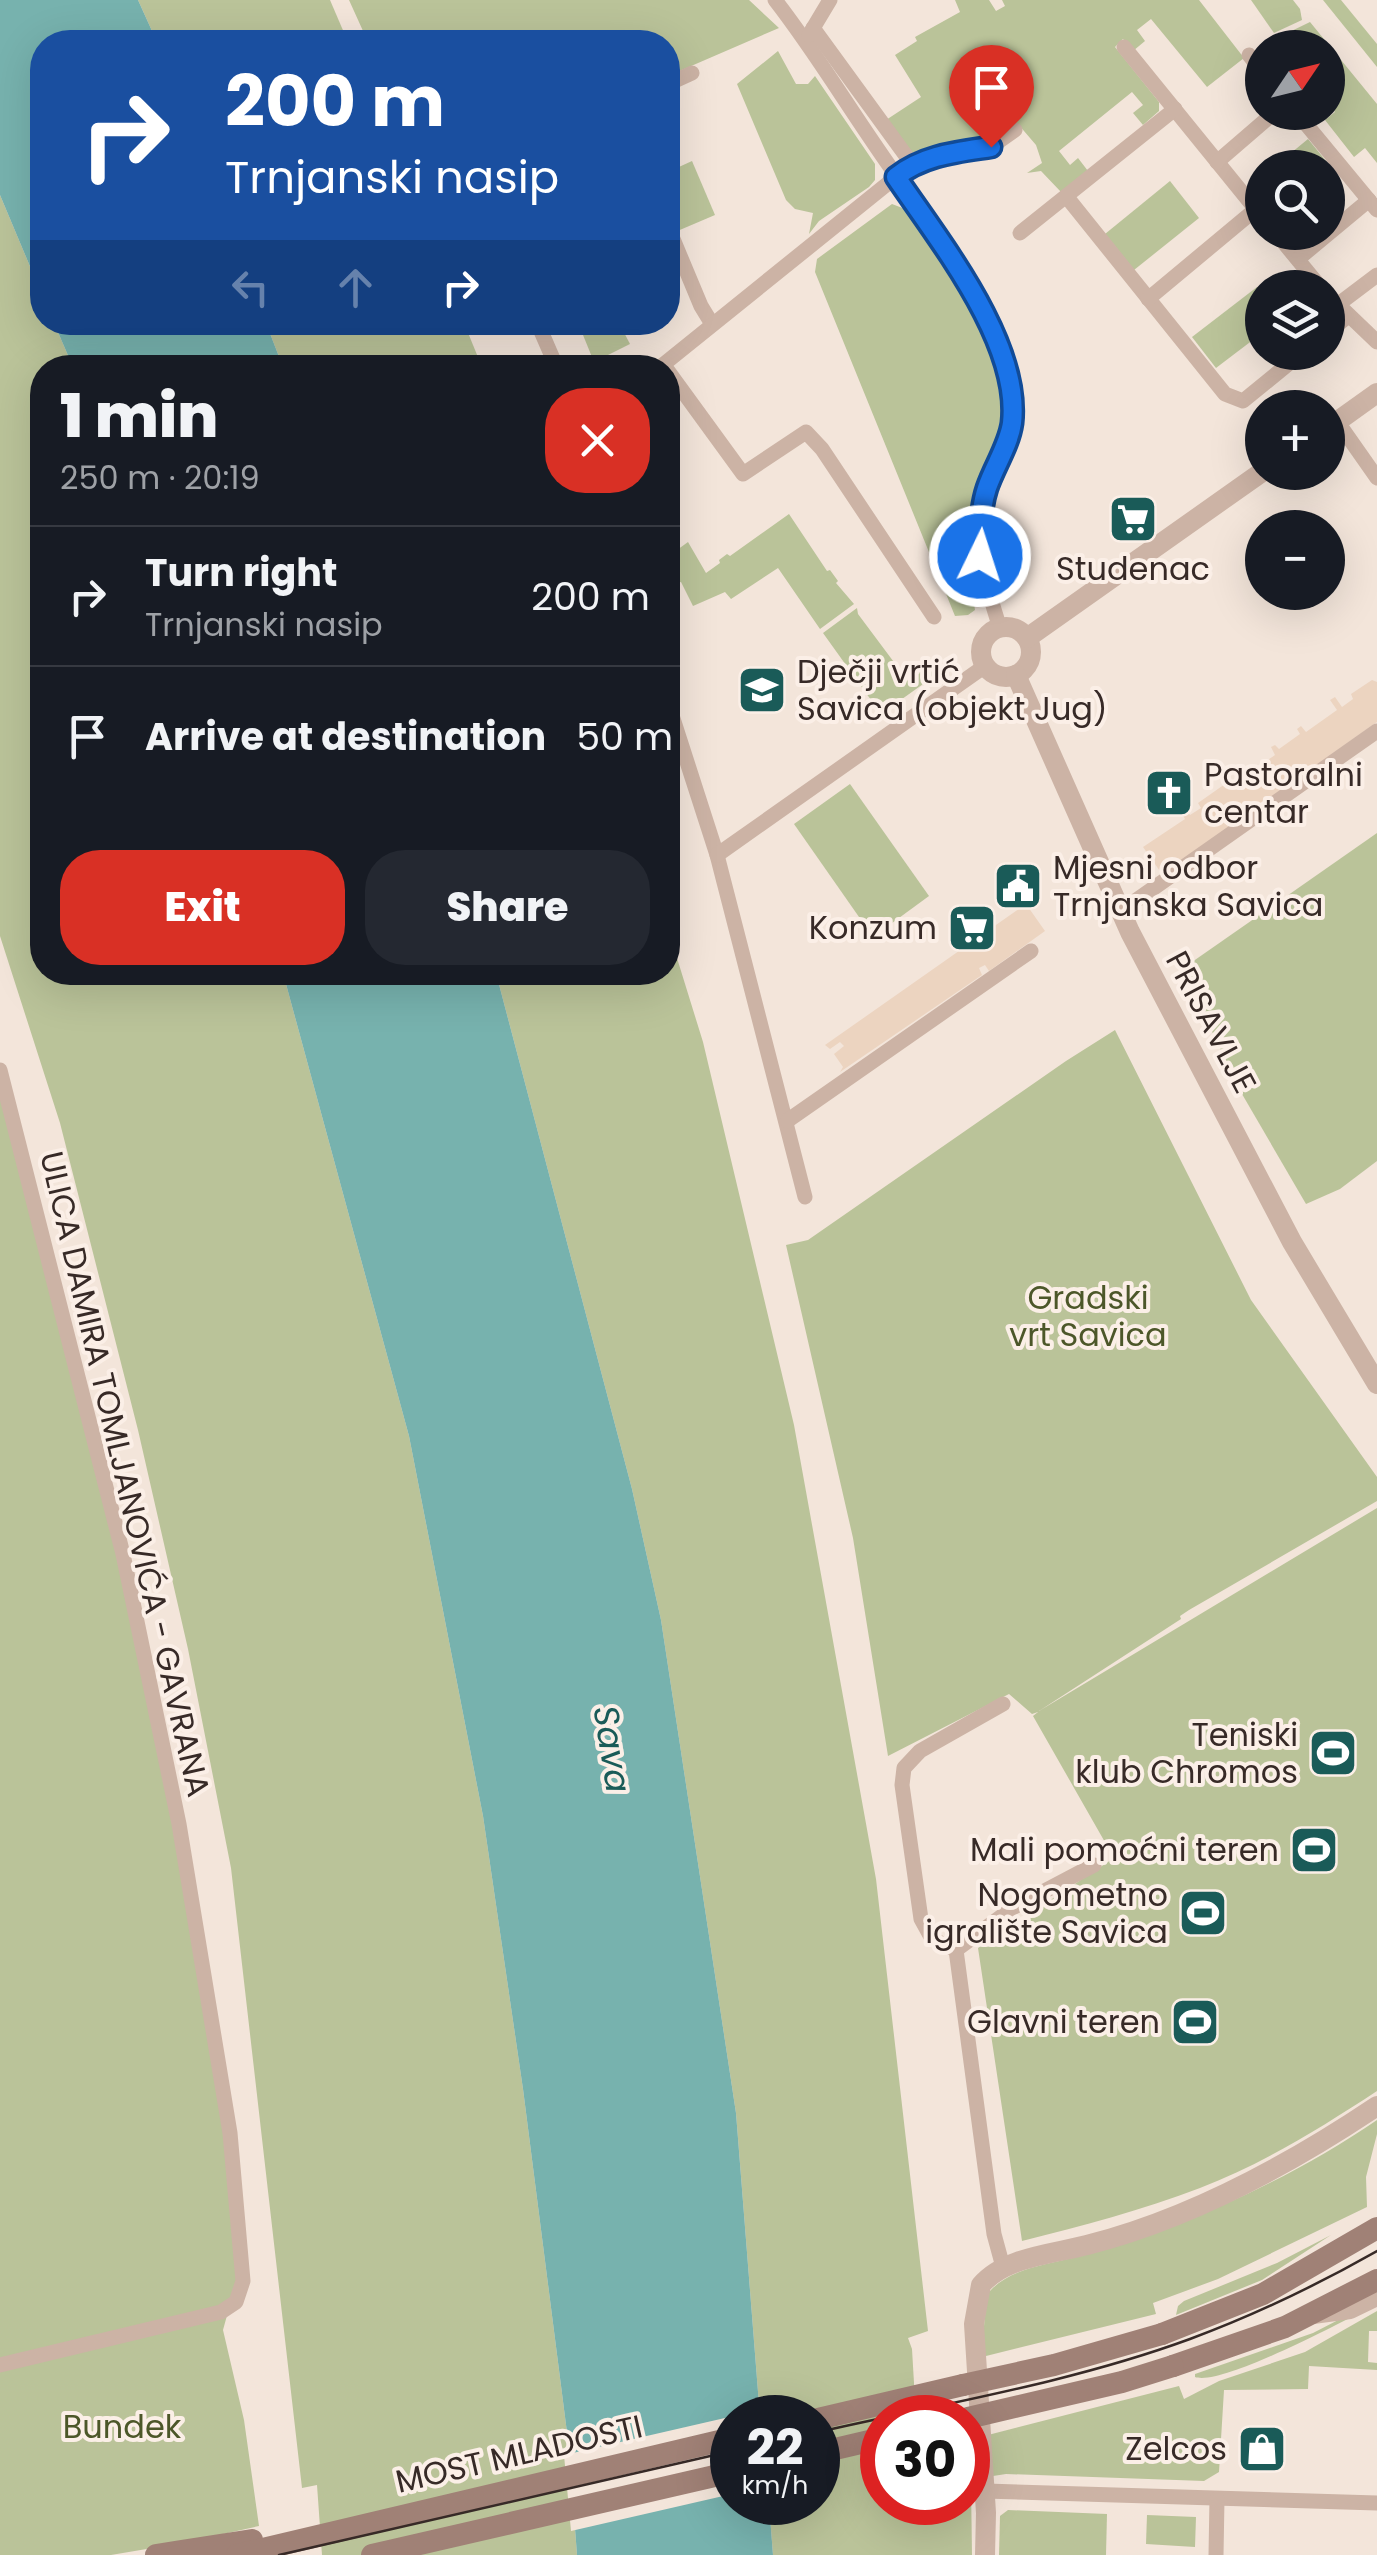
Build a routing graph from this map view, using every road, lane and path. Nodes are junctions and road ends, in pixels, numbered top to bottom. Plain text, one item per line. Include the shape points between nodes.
1 (775, 0) edge
2 (830, 0) edge
3 (809, 34) junction
4 (1124, 46) dead end
5 (692, 73) dead end
6 (680, 78) edge
7 (1176, 109) junction
8 (1015, 130) dead end
9 (1254, 130) edge
10 (1310, 130) edge
11 (1218, 162) junction
12 (912, 164) junction
13 (896, 177) junction
14 (1066, 196) junction
15 (1245, 196) edge
16 (1373, 205) edge
17 (1245, 224) edge
18 (1020, 234) dead end
19 (1291, 250) edge
20 (680, 256) edge
21 (1298, 259) junction
22 (1307, 270) edge
23 (1377, 275) edge
24 (1148, 299) junction
25 (1345, 300) edge
26 (1345, 313) edge
27 (712, 324) junction
28 (1377, 342) edge
29 (678, 355) edge
30 (1281, 370) edge
31 (680, 389) edge
32 (1377, 393) edge
33 (1345, 415) edge
34 (1345, 440) edge
35 (1377, 478) edge
36 (1245, 484) edge
37 (934, 617) dead end
38 (1000, 628) junction
39 (1027, 638) junction
40 (985, 666) junction
41 (1016, 676) junction
42 (1377, 731) edge
43 (680, 740) edge
44 (717, 854) junction
45 (1121, 911) junction
46 (1031, 951) dead end
47 (0, 1070) edge
48 (786, 1120) junction
49 (805, 1197) dead end
50 (1369, 1352) edge
51 (1377, 1384) edge
52 (1003, 1704) dead end
53 (1094, 1865) dead end
54 (956, 1950) junction
55 (1377, 2106) edge
56 (1377, 2228) edge
57 (1004, 2268) junction
58 (1377, 2280) edge
59 (1377, 2296) edge
60 (1311, 2314) junction
61 (0, 2365) edge
62 (980, 2395) edge
63 (990, 2413) edge
64 (840, 2414) edge
65 (710, 2443) edge
66 (710, 2477) edge
67 (990, 2490) edge
68 (1216, 2498) junction
69 (1377, 2503) edge
70 (985, 2525) edge
71 (274, 2541) junction
72 (156, 2555) edge
73 (236, 2555) edge
74 (372, 2555) edge
75 (985, 2555) edge
76 (1216, 2555) edge

1 - 3 street
2 - 3 street
3 - 12 street
3 - 13 street
4 - 7 street
5 - 6 street
7 - 11 street
7 - 14 street
8 - 12 street via 991,147
9 - 11 street
10 - 16 street
11 - 15 street
12 - 13 street
13 - 27 street
13 - 38 street via 971,292 1007,371 1012,426 986,492 980,532
14 - 18 street
14 - 24 street
16 - 21 street
17 - 24 street
19 - 21 street
20 - 27 street
21 - 22 street
23 - 25 street
24 - 30 street via 1225,394 1243,401
26 - 28 street
27 - 29 street
31 - 37 street via 743,474 806,432
32 - 33 street
34 - 35 street
36 - 39 street
38 - 39 street
38 - 40 street via 983,643
39 - 41 street via 1030,659
40 - 41 street via 999,676
40 - 44 street
41 - 45 street, PRISAVLJE
42 - 45 street
43 - 44 street
44 - 48 street
45 - 50 street, PRISAVLJE via 1292,1242
46 - 48 street
47 - 61 street, ULICA DAMIRA TOMLJANOVIĆA - GAVRANA via 123,1554 179,1824 230,2133 243,2270 236,2302 222,2312
48 - 49 street
50 - 51 street, PRISAVLJE
52 - 54 street via 920,1751 904,1768 922,1919 932,1939
53 - 54 street via 1014,1907
54 - 57 street
55 - 57 street via 1299,2156 1195,2206 1108,2240
56 - 64 main road, bridge via 1264,2294 1162,2334
57 - 62 street via 981,2285 975,2304
58 - 60 main road
59 - 60 street via 1350,2309
60 - 63 main road, bridge via 1122,2382
65 - 71 main road, MOST MLADOSTI
66 - 74 main road, MOST MLADOSTI
67 - 68 street
68 - 69 street
68 - 76 street
70 - 75 street
71 - 72 main road
71 - 73 main road

